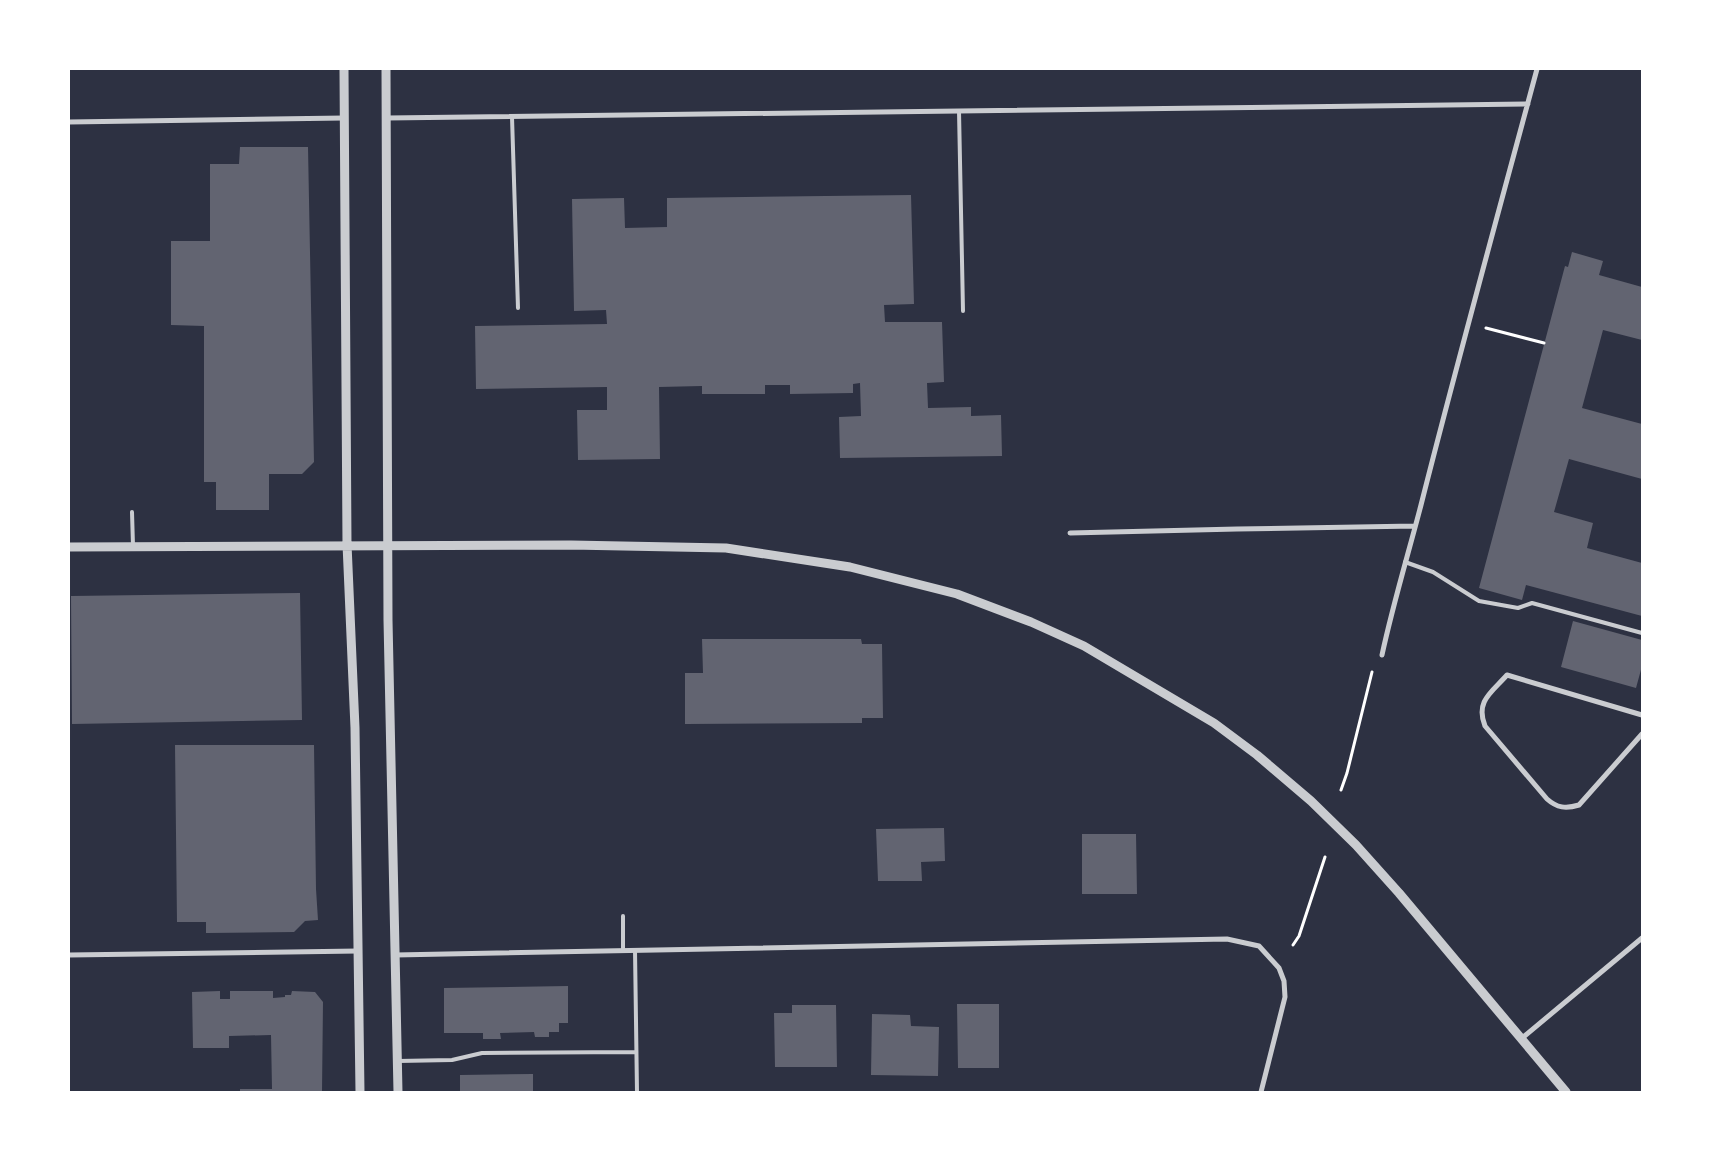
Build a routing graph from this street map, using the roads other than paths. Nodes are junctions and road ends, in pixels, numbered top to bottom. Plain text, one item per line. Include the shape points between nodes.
1 (344, 69) edge
2 (386, 69) edge
3 (1537, 69) edge
4 (1528, 104) junction
5 (959, 111) junction
6 (512, 116) junction
7 (344, 118) junction
8 (387, 118) junction
9 (69, 122) edge
10 (518, 308) dead end
11 (963, 311) dead end
12 (132, 512) dead end
13 (1415, 526) junction
14 (1070, 533) dead end
15 (347, 544) junction
16 (132, 546) junction
17 (388, 546) junction
18 (69, 547) edge
19 (1405, 562) junction
20 (1642, 633) edge
21 (1382, 655) dead end
22 (1642, 715) edge
23 (1642, 734) edge
24 (623, 916) dead end
25 (1642, 938) edge
26 (624, 950) junction
27 (635, 950) junction
28 (358, 951) junction
29 (69, 955) edge
30 (396, 955) junction
31 (1521, 1039) junction
32 (636, 1052) junction
33 (398, 1061) junction
34 (360, 1092) edge
35 (398, 1092) edge
36 (637, 1092) edge
37 (1261, 1092) edge
38 (1566, 1092) edge

1 - 7 street
2 - 8 street
3 - 4 street
4 - 5 street
4 - 13 street
5 - 6 street
5 - 11 lane
6 - 8 street
6 - 10 lane
7 - 9 street
7 - 15 street
8 - 17 street
12 - 16 lane
13 - 14 street
13 - 19 street
15 - 16 street
15 - 17 street
15 - 28 street via 355,728
16 - 18 street
17 - 30 street
17 - 31 street via 571,544 726,548 850,567 957,594 1031,622 1084,646 1214,724 1257,755 1356,845
19 - 20 lane via 1433,572 1479,601 1518,608 1532,603
19 - 21 street
22 - 23 street via 1507,675 1484,700 1481,713 1485,726 1547,799 1560,808 1579,805
24 - 26 lane
25 - 31 street
26 - 27 street
26 - 30 street
27 - 32 lane
27 - 37 street via 1227,939 1259,946 1278,968 1284,981 1285,997
28 - 29 street
28 - 34 street
30 - 33 street
31 - 38 street
32 - 33 lane via 482,1053 452,1060
32 - 36 lane
33 - 35 street

